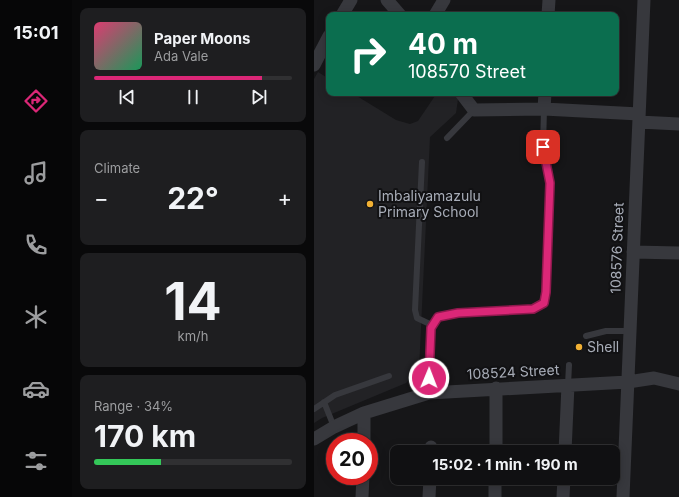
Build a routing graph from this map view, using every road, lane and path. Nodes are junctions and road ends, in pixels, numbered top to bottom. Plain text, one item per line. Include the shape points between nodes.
1 (351, 0) edge
2 (387, 0) edge
3 (444, 0) edge
4 (549, 0) edge
5 (644, 0) edge
6 (344, 12) edge
7 (397, 12) edge
8 (437, 12) edge
9 (548, 12) edge
10 (326, 42) edge
11 (314, 65) edge
12 (463, 96) edge
13 (545, 96) edge
14 (544, 109) junction
15 (474, 110) junction
16 (639, 118) junction
17 (679, 124) edge
18 (447, 138) dead end
19 (422, 162) dead end
20 (633, 252) junction
21 (679, 253) edge
22 (432, 325) junction
23 (630, 331) junction
24 (586, 336) dead end
25 (569, 365) dead end
26 (390, 376) dead end
27 (628, 382) junction
28 (679, 384) edge
29 (568, 385) junction
30 (496, 388) junction
31 (429, 393) junction
32 (324, 402) junction
33 (314, 409) edge
34 (364, 413) junction
35 (334, 427) junction
36 (364, 433) edge
37 (314, 439) edge
38 (496, 445) edge
39 (565, 445) edge
40 (363, 485) edge
41 (430, 485) edge
42 (495, 485) edge
43 (564, 485) edge
44 (362, 497) edge
45 (429, 497) edge
46 (495, 497) edge
47 (563, 497) edge
48 (623, 497) edge

1 - 6 street
2 - 7 street
3 - 8 street
4 - 9 street
5 - 16 street, 108576 Street
10 - 11 street
12 - 15 street
13 - 14 street
14 - 15 street
14 - 16 street
14 - 22 lane via 543,147 550,183 544,303 533,309 458,313 438,317
15 - 18 lane
16 - 17 street
16 - 20 street, 108576 Street
19 - 22 lane via 415,310 417,318
20 - 21 street
20 - 23 street, 108576 Street
22 - 31 lane
23 - 24 lane via 606,331
23 - 27 street, 108576 Street
25 - 29 lane
26 - 32 lane via 335,395
27 - 28 street, 108524 Street via 654,378
27 - 29 street, 108524 Street
27 - 48 street, 108576 Street
29 - 30 street, 108524 Street
29 - 39 street
30 - 31 street, 108524 Street
30 - 38 street
31 - 34 street, 108524 Street
32 - 33 lane
32 - 35 lane
34 - 35 street, 108524 Street
34 - 36 street
35 - 37 street, 108524 Street
40 - 44 street
41 - 45 street
42 - 46 street
43 - 47 street

